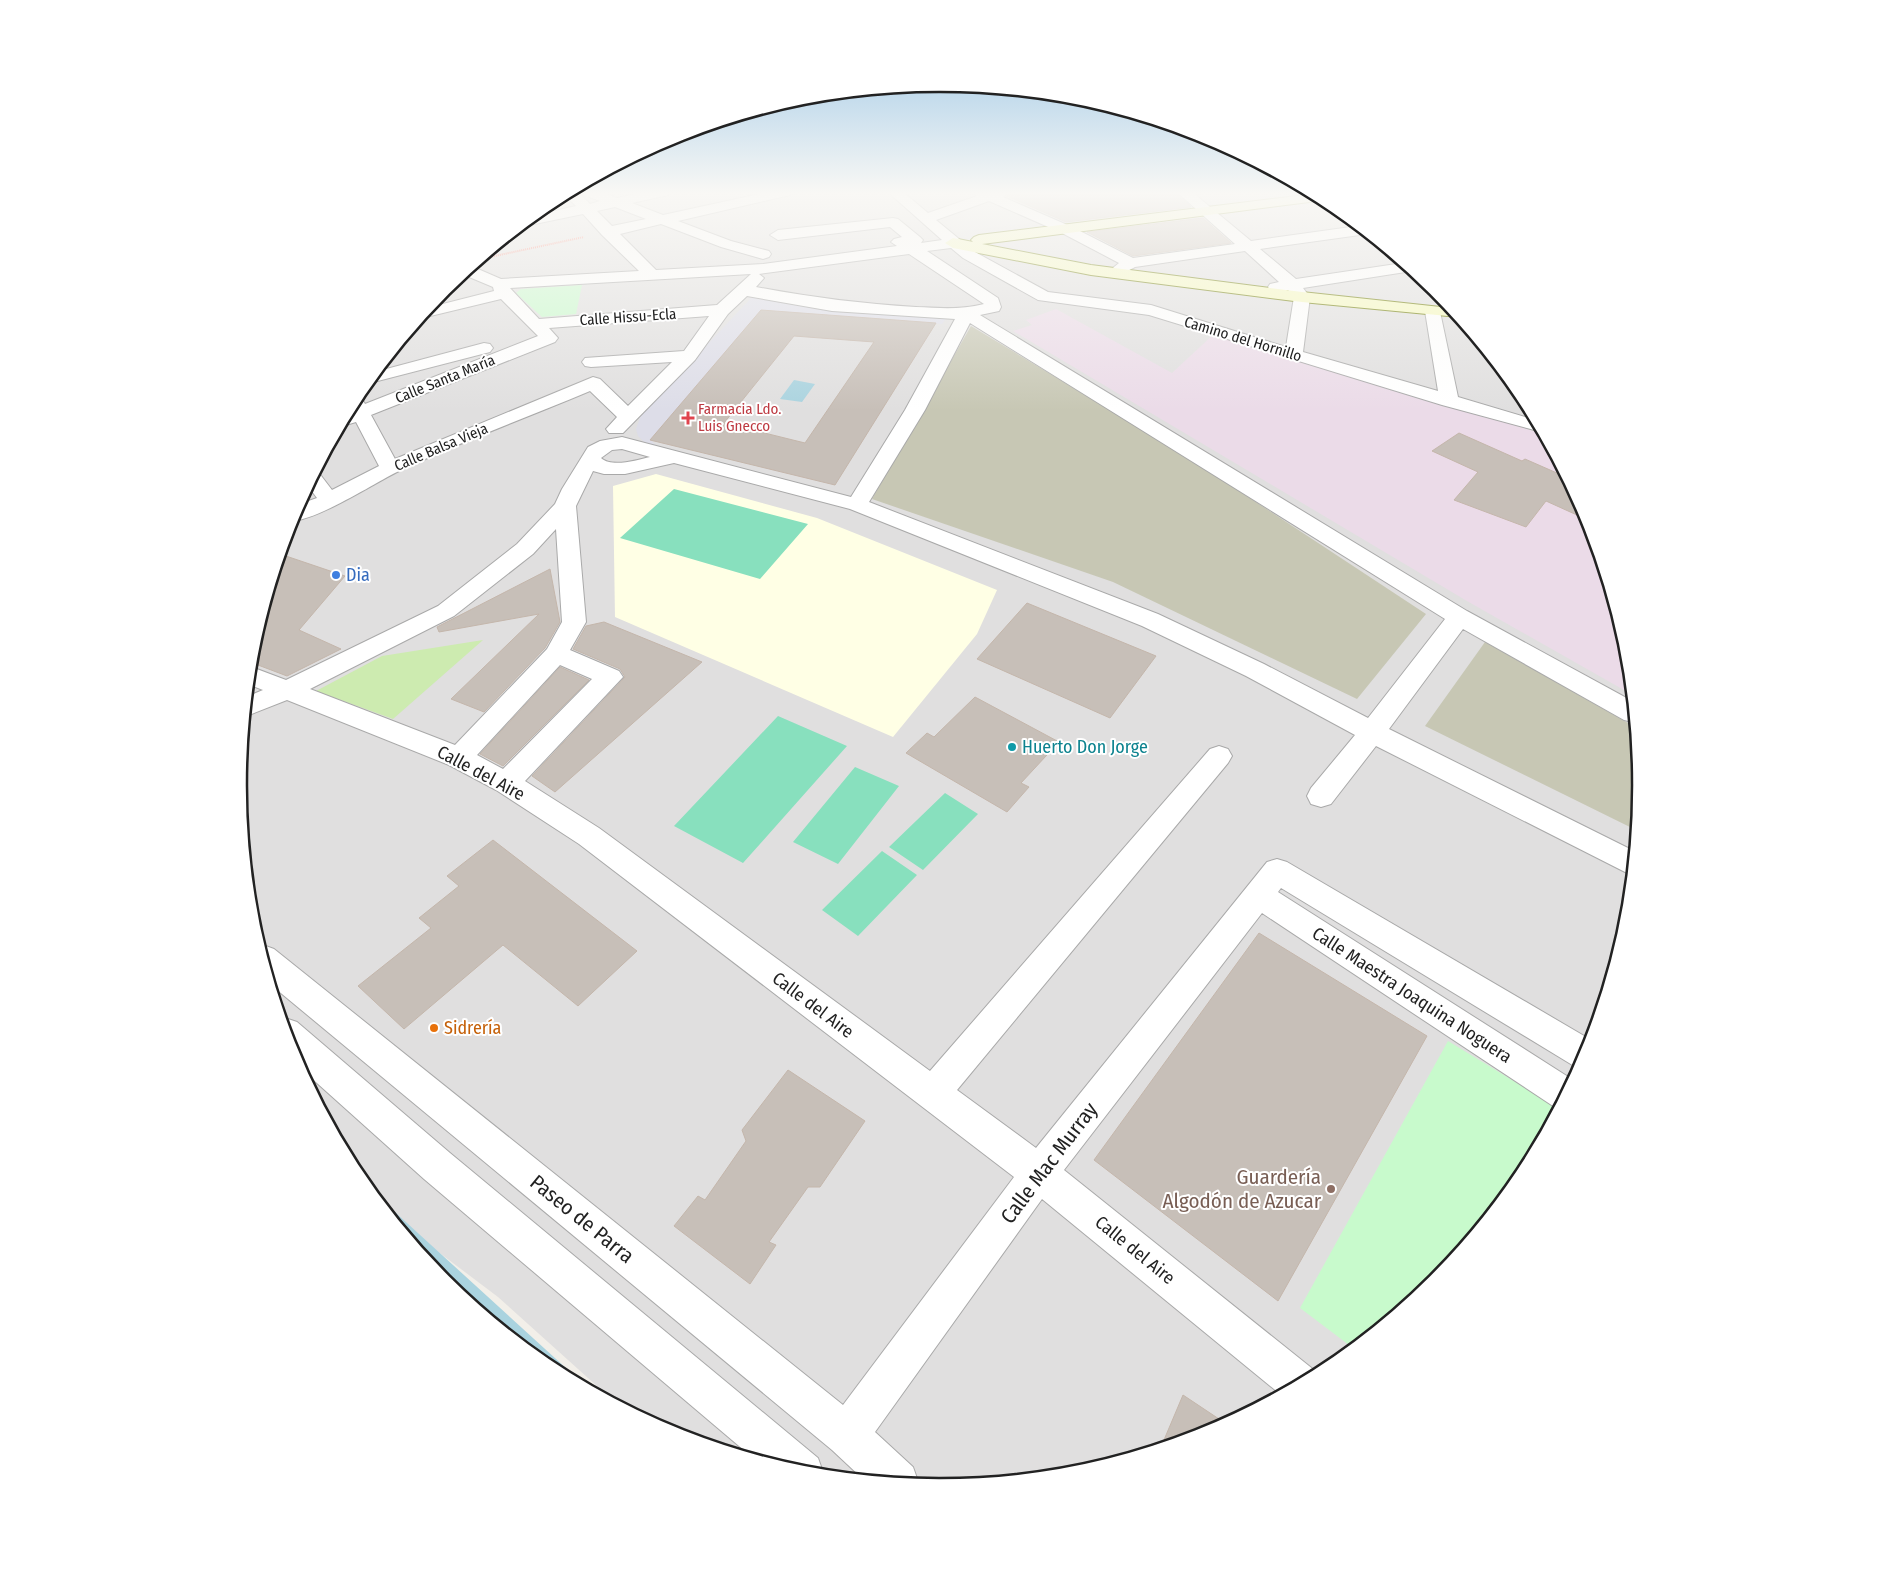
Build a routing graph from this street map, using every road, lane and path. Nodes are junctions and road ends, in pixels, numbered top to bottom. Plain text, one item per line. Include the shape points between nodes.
1 (642, 265) edge
2 (729, 265) edge
3 (760, 265) edge
4 (936, 265) edge
5 (986, 265) edge
6 (1066, 265) edge
7 (1127, 265) edge
8 (1268, 265) edge
9 (1401, 269) edge
10 (1116, 272) junction
11 (472, 273) edge
12 (652, 275) junction
13 (502, 289) junction
14 (743, 290) junction
15 (1260, 290) joint
16 (1297, 291) junction
17 (722, 310) junction
18 (1433, 310) junction
19 (434, 311) edge
20 (1445, 312) edge
21 (966, 314) junction
22 (542, 331) junction
23 (1294, 355) junction
24 (689, 356) junction
25 (591, 362) dead end
26 (381, 376) edge
27 (1449, 401) junction
28 (360, 405) edge
29 (359, 407) edge
30 (625, 419) junction
31 (1530, 424) edge
32 (632, 445) junction
33 (593, 455) junction
34 (674, 458) junction
35 (390, 468) junction
36 (619, 468) junction
37 (316, 483) edge
38 (568, 497) junction
39 (329, 500) junction
40 (857, 505) junction
41 (303, 510) edge
42 (1459, 617) junction
43 (556, 654) junction
44 (255, 678) edge
45 (287, 690) junction
46 (251, 705) edge
47 (1627, 710) edge
48 (1372, 732) junction
49 (1219, 756) dead end
50 (459, 758) junction
51 (506, 783) junction
52 (1320, 796) dead end
53 (1627, 862) edge
54 (1259, 895) junction
55 (270, 965) edge
56 (296, 1043) edge
57 (1579, 1051) edge
58 (1560, 1091) edge
59 (932, 1094) junction
60 (1039, 1173) junction
61 (1294, 1379) edge
62 (846, 1435) junction
63 (788, 1460) edge
64 (891, 1476) edge

1 - 12 street
2 - 12 street
3 - 14 street
4 - 21 street via 992,302 993,307
5 - 23 street, Camino del Hornillo via 1044,296 1151,310
6 - 10 main road
7 - 10 street
8 - 16 street
9 - 16 street
10 - 15 main road
11 - 13 street
12 - 13 street
13 - 19 street
13 - 22 street
14 - 17 street
14 - 21 street via 832,306
15 - 16 street
16 - 18 main road
16 - 23 street
17 - 22 street, Calle Hissu-Ecla
17 - 24 street
18 - 20 main road
18 - 27 street
21 - 40 street via 915,410
21 - 42 street
22 - 26 street
22 - 28 street, Calle Santa María
23 - 27 street, Camino del Hornillo
24 - 25 street
24 - 30 street
27 - 31 street, Camino del Hornillo
29 - 35 street
30 - 32 street
30 - 33 street
30 - 35 street, Calle Balsa Vieja via 593,383
32 - 33 street via 614,443
32 - 34 street
32 - 36 street via 638,450 638,458
33 - 36 street via 597,467
33 - 38 street
34 - 36 street
34 - 40 street
35 - 39 street, Calle Balsa Vieja
36 - 38 street
37 - 39 street
38 - 43 street via 574,622
38 - 45 street via 525,549 446,611
39 - 41 street, Calle Balsa Vieja
40 - 48 street via 1150,620 1255,670
42 - 47 street
42 - 48 street
43 - 50 street
43 - 51 street via 610,677
44 - 45 street, Calle del Aire
45 - 46 street
45 - 50 street, Calle del Aire
48 - 52 street
48 - 53 street
49 - 59 street
50 - 51 street, Calle del Aire
51 - 59 street, Calle del Aire via 588,836
54 - 57 street, Calle Mac Murray via 1276,871
54 - 58 street, Calle Maestra Joaquina Noguera
54 - 60 street, Calle Mac Murray
55 - 62 street, Paseo de Parra
56 - 63 street via 437,1166
59 - 60 street, Calle del Aire
60 - 61 street, Calle del Aire
60 - 62 street, Calle Mac Murray
62 - 64 street, Paseo de Parra

